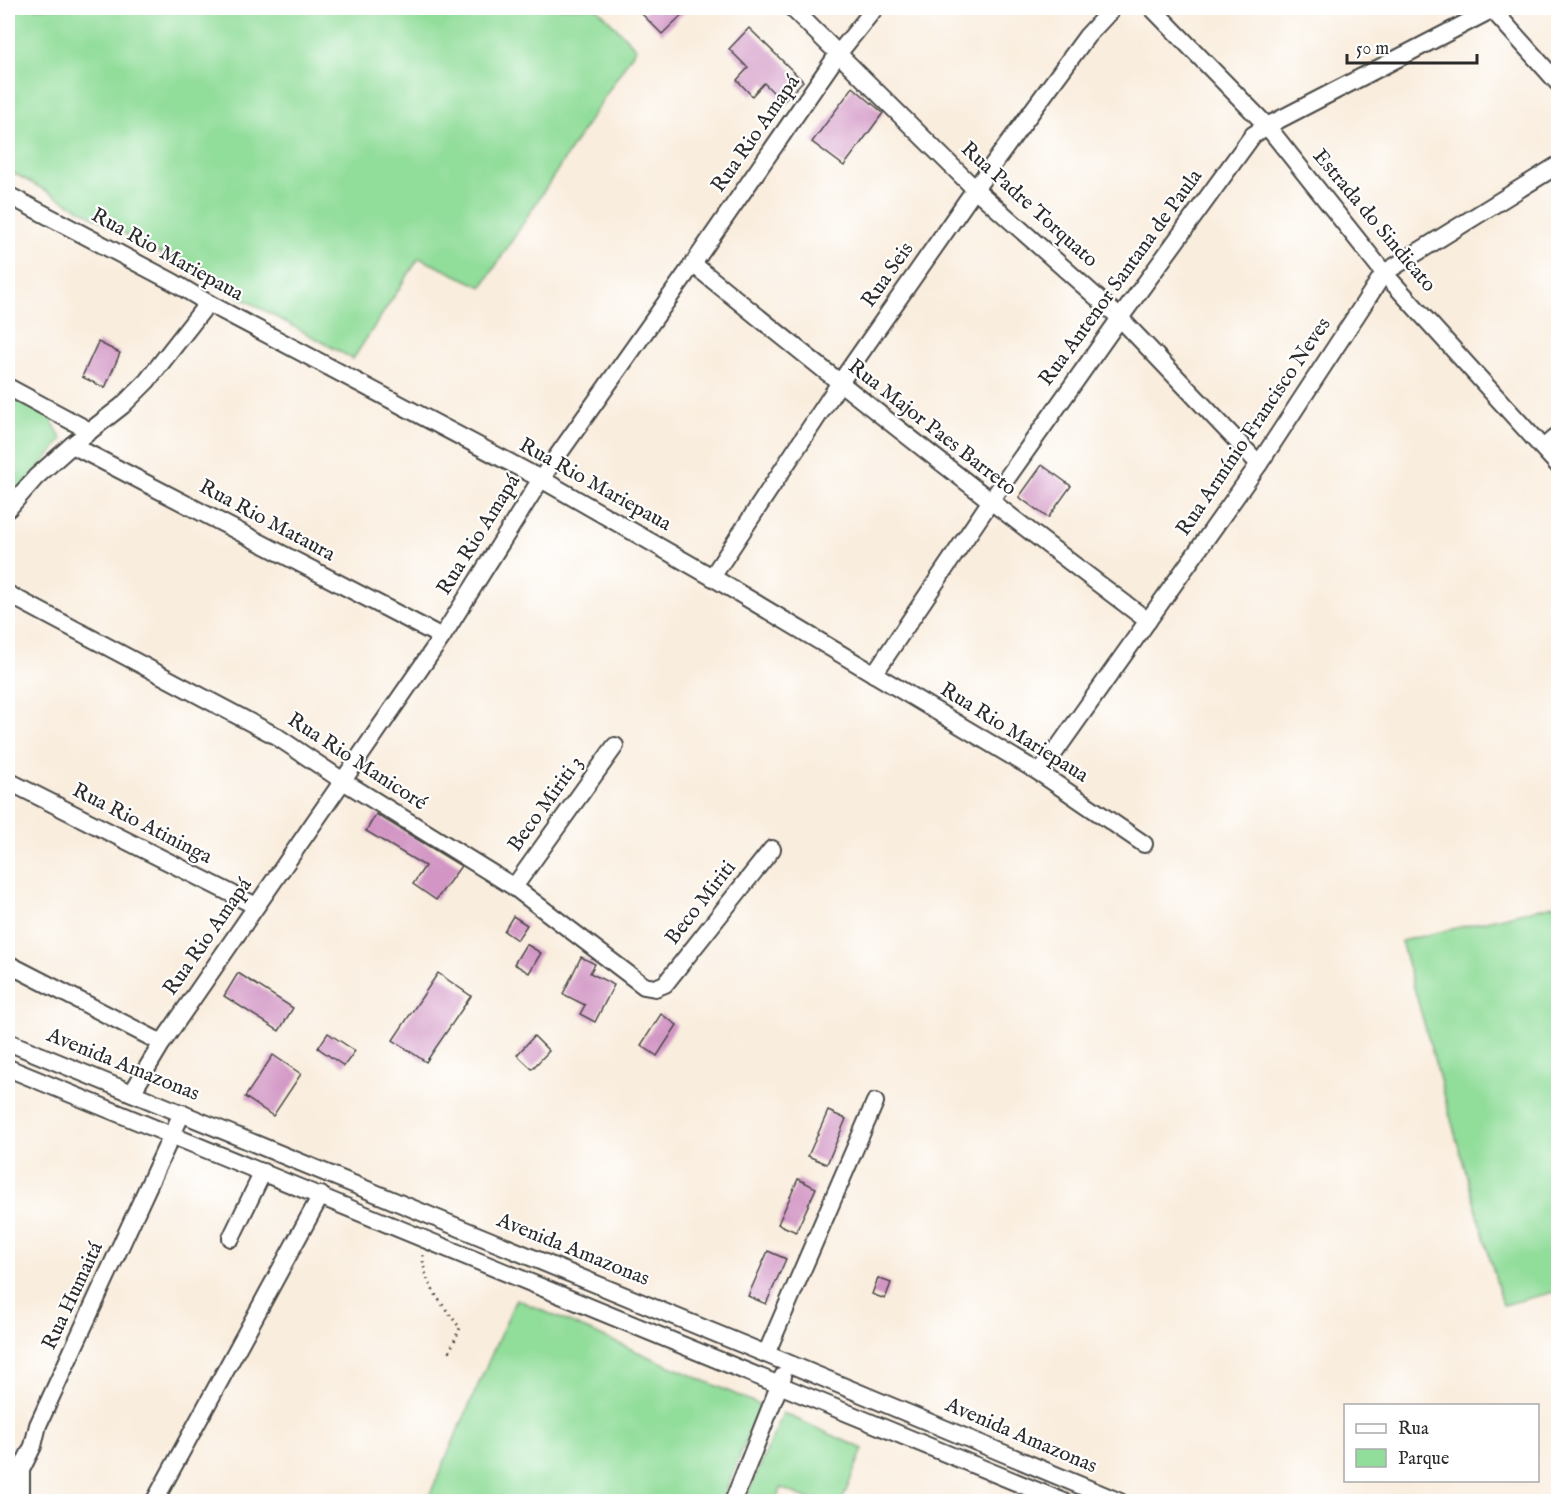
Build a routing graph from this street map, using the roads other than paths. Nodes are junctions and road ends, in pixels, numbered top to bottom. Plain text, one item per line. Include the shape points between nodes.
1 (792, 8) edge
2 (875, 8) edge
3 (1113, 8) edge
4 (1152, 8) edge
5 (1493, 8) edge
6 (838, 54) junction
7 (1558, 83) edge
8 (1267, 126) junction
9 (1558, 165) edge
10 (975, 189) junction
11 (8, 195) edge
12 (693, 264) junction
13 (1384, 273) junction
14 (208, 303) junction
15 (1120, 318) junction
16 (839, 384) junction
17 (8, 387) edge
18 (90, 431) junction
19 (1558, 435) edge
20 (72, 445) junction
21 (1543, 448) junction
22 (1259, 464) junction
23 (1558, 465) edge
24 (541, 479) junction
25 (990, 502) junction
26 (8, 509) edge
27 (712, 577) junction
28 (8, 594) edge
29 (1148, 621) junction
30 (441, 637) junction
31 (874, 674) junction
32 (615, 746) dead end
33 (1040, 773) junction
34 (8, 781) edge
35 (343, 781) junction
36 (1144, 844) dead end
37 (772, 849) dead end
38 (514, 888) junction
39 (256, 906) junction
40 (8, 964) edge
41 (665, 984) joint
42 (8, 1042) edge
43 (162, 1043) junction
44 (8, 1068) edge
45 (132, 1093) junction
46 (875, 1102) dead end
47 (182, 1113) junction
48 (172, 1135) junction
49 (263, 1172) junction
50 (321, 1195) junction
51 (231, 1238) dead end
52 (766, 1354) junction
53 (788, 1364) junction
54 (779, 1386) junction
55 (21, 1502) edge
56 (154, 1502) edge
57 (733, 1502) edge
58 (1064, 1502) edge
59 (1120, 1502) edge

1 - 6 street, Rua Padre Torquato
2 - 6 street, Rua Rio Amapá
3 - 10 street, Rua Seis via 1087,36
4 - 8 street, Estrada do Sindicato
5 - 7 street
5 - 8 street, Rua Antenor Santana de Paula
6 - 10 street, Rua Padre Torquato
6 - 12 street, Rua Rio Amapá
8 - 13 street, Estrada do Sindicato
8 - 15 street, Rua Antenor Santana de Paula via 1242,148
9 - 13 street, Rua Armínio Francisco Neves
10 - 15 street, Rua Padre Torquato
10 - 16 street, Rua Seis
11 - 14 street, Rua Rio Mariepaua
12 - 16 street, Rua Major Paes Barreto
12 - 24 street, Rua Rio Amapá
13 - 21 street, Estrada do Sindicato
13 - 22 street, Rua Armínio Francisco Neves
14 - 18 street via 147,381
14 - 24 street, Rua Rio Mariepaua
15 - 22 street, Rua Padre Torquato
15 - 25 street, Rua Antenor Santana de Paula
16 - 25 street, Rua Major Paes Barreto
16 - 27 street, Rua Seis
17 - 18 street
18 - 20 street
19 - 21 street
20 - 26 street
20 - 30 street, Rua Rio Mataura
21 - 23 street, Estrada do Sindicato
22 - 29 street, Rua Armínio Francisco Neves
24 - 27 street, Rua Rio Mariepaua
24 - 30 street, Rua Rio Amapá
25 - 29 street, Rua Major Paes Barreto
25 - 31 street, Rua Antenor Santana de Paula
27 - 31 street, Rua Rio Mariepaua
28 - 35 street, Rua Rio Manicoré via 276,736
29 - 33 street, Rua Armínio Francisco Neves
30 - 35 street, Rua Rio Amapá
31 - 33 street, Rua Rio Mariepaua
32 - 38 street, Beco Miriti 3
33 - 36 street, Rua Rio Mariepaua
34 - 39 street, Rua Rio Atininga
35 - 38 street, Rua Rio Manicoré
35 - 39 street, Rua Rio Amapá
37 - 41 street, Beco Miriti
38 - 41 street, Rua Rio Manicoré via 644,986 655,988
39 - 43 street, Rua Rio Amapá
40 - 43 street
42 - 45 street, Avenida Amazonas
43 - 45 street, Rua Rio Amapá
44 - 48 street, Avenida Amazonas
45 - 47 street, Avenida Amazonas
46 - 52 street
47 - 48 street, Rua Humaitá
47 - 52 street, Avenida Amazonas
48 - 49 street, Avenida Amazonas
48 - 55 street, Rua Humaitá via 38,1425 21,1470
49 - 50 street, Avenida Amazonas
49 - 51 street
50 - 54 street, Avenida Amazonas
50 - 56 street
52 - 53 street, Avenida Amazonas
53 - 54 street
53 - 59 street, Avenida Amazonas
54 - 57 street
54 - 58 street, Avenida Amazonas

